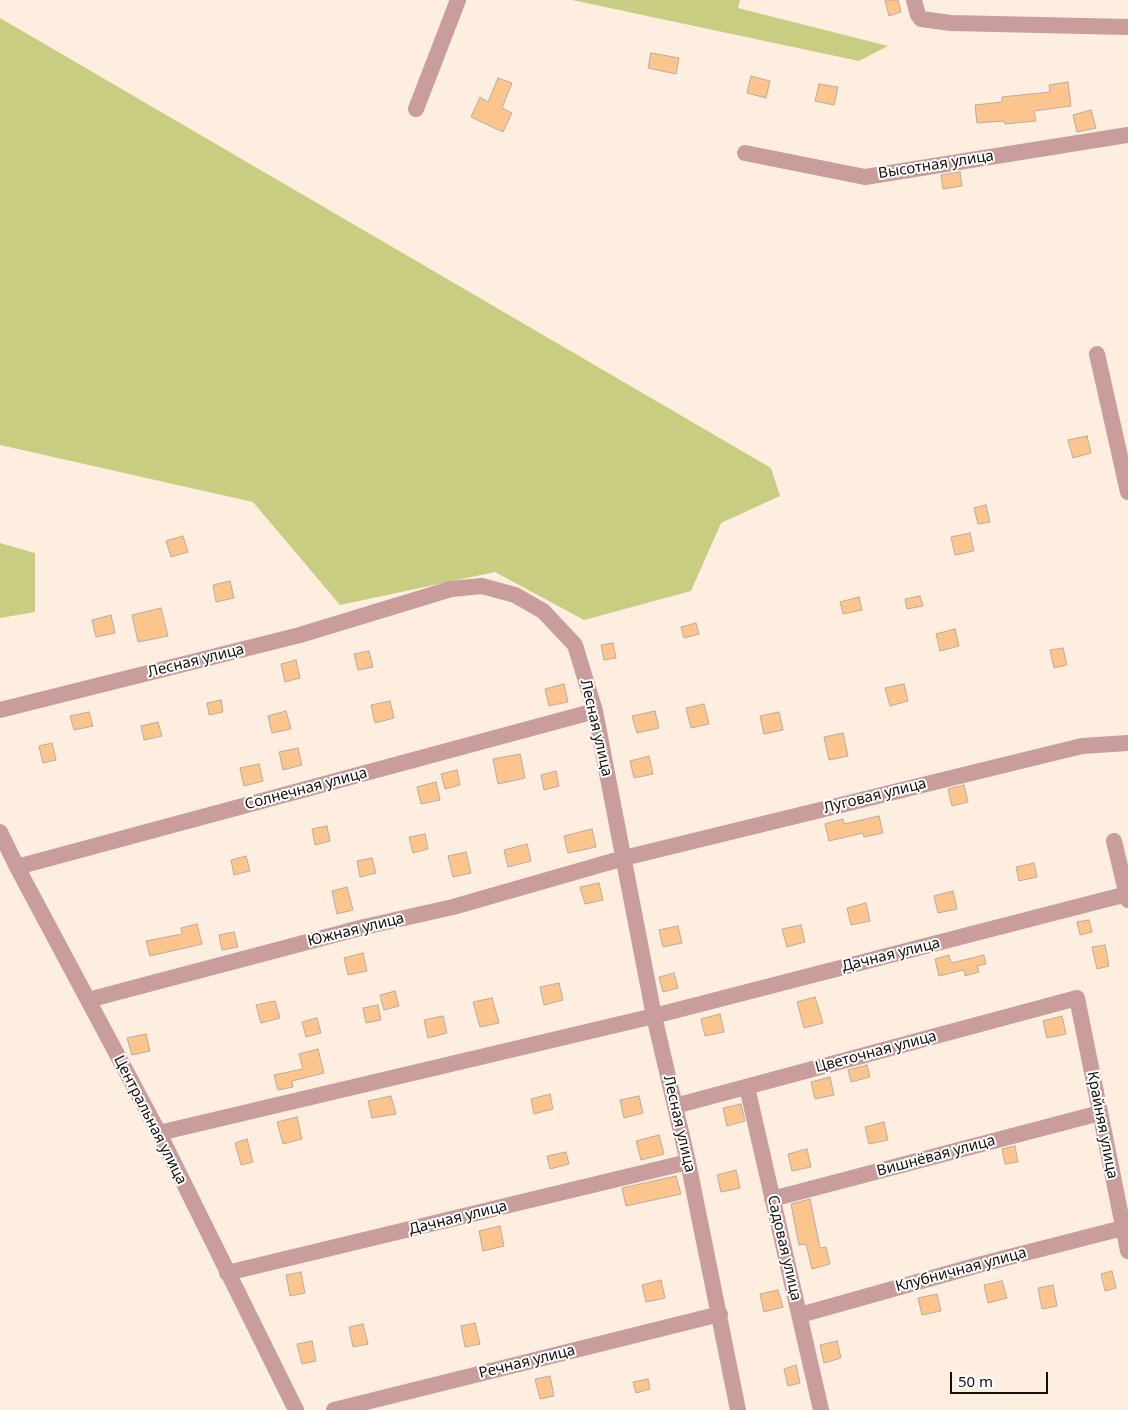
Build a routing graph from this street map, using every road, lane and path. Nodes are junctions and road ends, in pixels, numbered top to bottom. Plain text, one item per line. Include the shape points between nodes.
1 (458, 0) edge
2 (914, 0) edge
3 (1128, 27) edge
4 (416, 109) dead end
5 (1128, 135) edge
6 (746, 153) dead end
7 (1097, 354) dead end
8 (1128, 492) edge
9 (0, 710) edge
10 (595, 711) junction
11 (1128, 743) edge
12 (0, 832) edge
13 (1114, 840) dead end
14 (624, 858) junction
15 (17, 867) junction
16 (1127, 897) edge
17 (1077, 998) joint
18 (88, 1000) junction
19 (654, 1016) junction
20 (747, 1087) junction
21 (675, 1106) junction
22 (1100, 1113) junction
23 (159, 1134) junction
24 (688, 1162) junction
25 (772, 1199) junction
26 (1123, 1228) junction
27 (1128, 1251) edge
28 (227, 1273) junction
29 (720, 1314) junction
30 (800, 1315) junction
31 (296, 1410) edge
32 (334, 1410) edge
33 (738, 1410) edge
34 (820, 1410) edge

1 - 4 street
2 - 3 street via 921,19 951,23
5 - 6 street, Высотная улица via 865,176
7 - 8 street
9 - 10 street, Лесная улица via 300,635 451,588 482,586 515,595 543,612 575,645
10 - 14 street, Лесная улица
10 - 15 street, Солнечная улица
11 - 14 street, Луговая улица via 1082,746
12 - 15 street, Центральная улица
13 - 16 street
14 - 18 street, Южная улица via 453,907 364,927
14 - 19 street, Лесная улица
15 - 18 street, Центральная улица
16 - 19 street, Дачная улица
17 - 20 street, Цветочная улица
17 - 22 street, Крайняя улица
18 - 23 street, Центральная улица
19 - 21 street, Лесная улица
19 - 23 street, Дачная улица
20 - 21 street, Цветочная улица
20 - 25 street, Садовая улица
21 - 24 street, Лесная улица
22 - 25 street, Вишнёвая улица
22 - 26 street, Крайняя улица
23 - 28 street, Центральная улица
24 - 28 street, Дачная улица
24 - 29 street, Лесная улица
25 - 30 street, Садовая улица
26 - 27 street, Крайняя улица
26 - 30 street, Клубничная улица
28 - 31 street, Центральная улица
29 - 32 street, Речная улица
29 - 33 street, Лесная улица
30 - 34 street, Садовая улица

